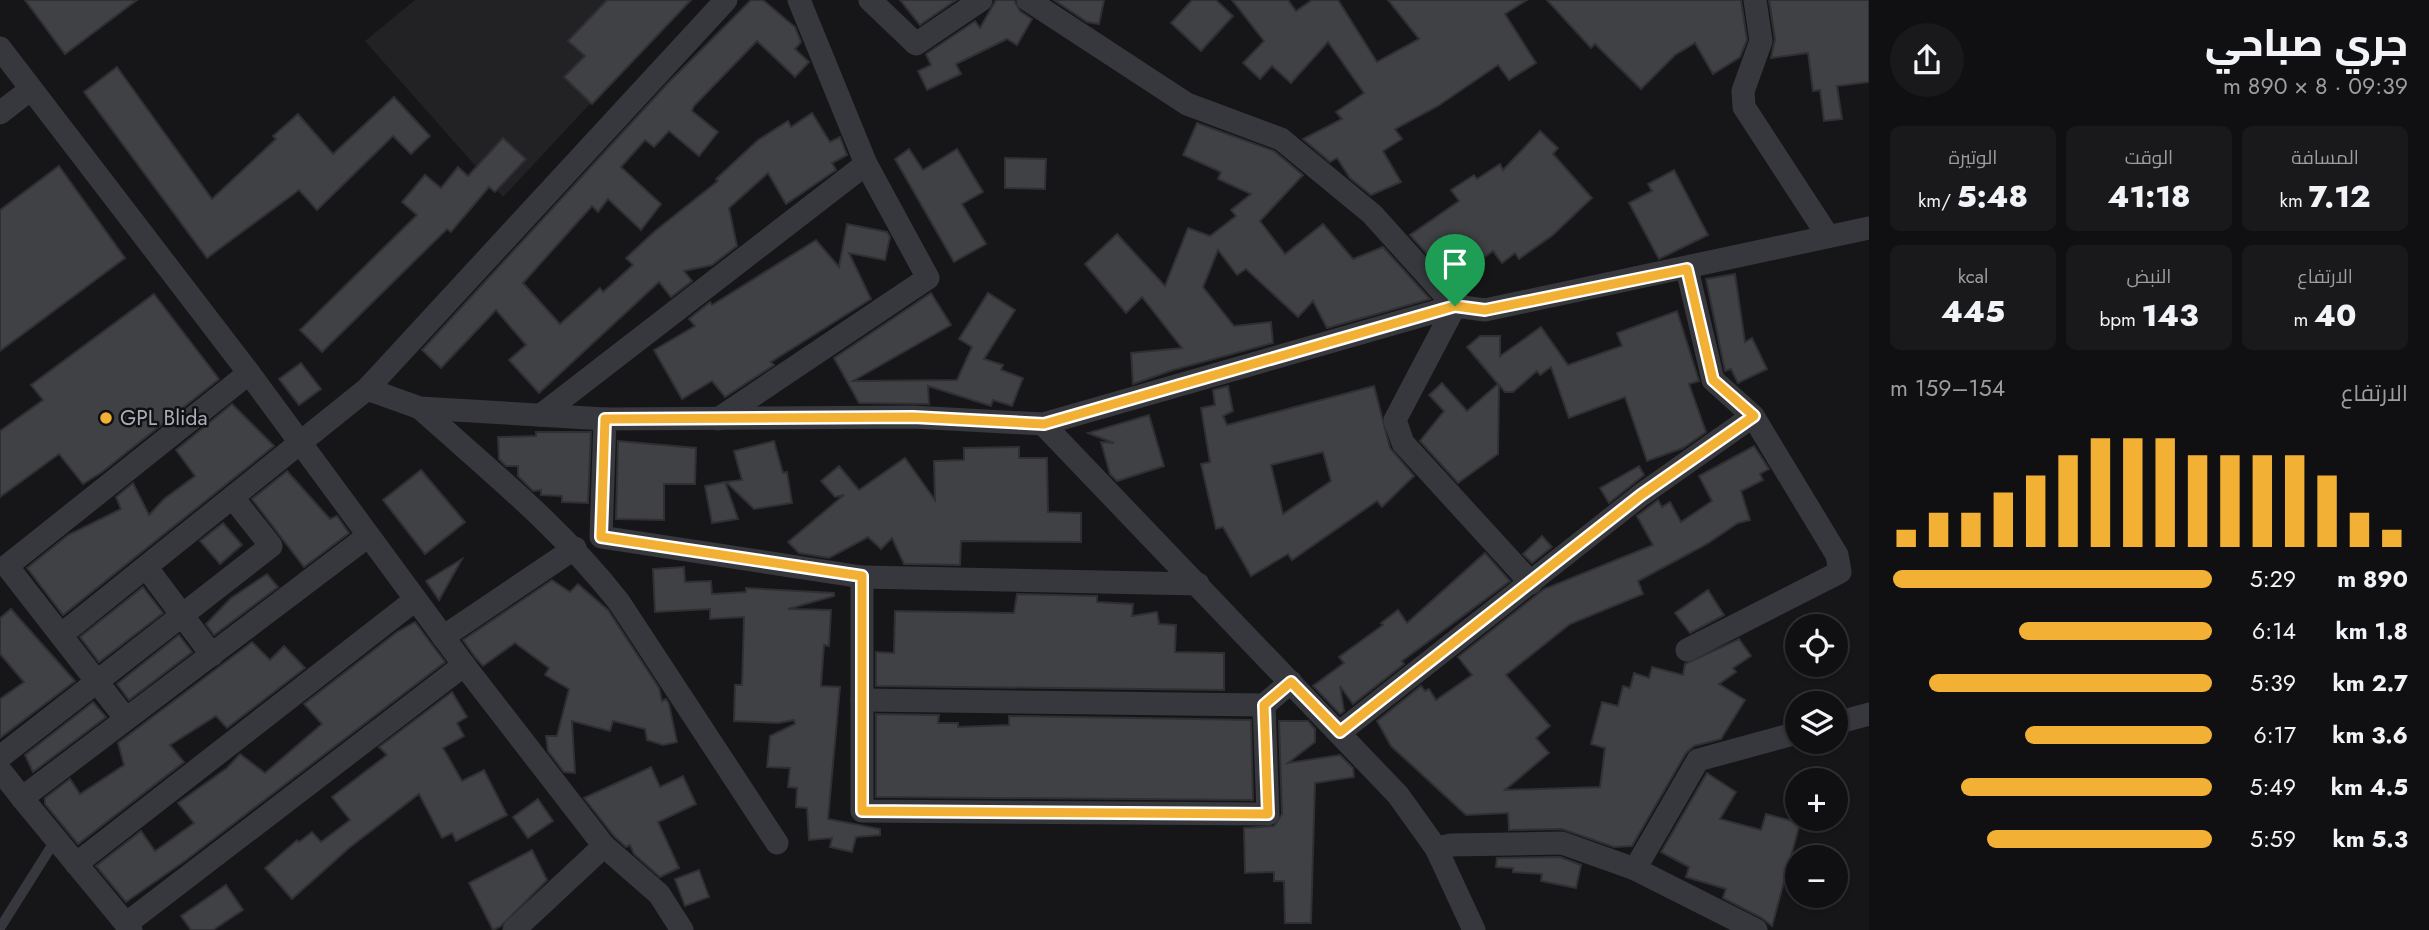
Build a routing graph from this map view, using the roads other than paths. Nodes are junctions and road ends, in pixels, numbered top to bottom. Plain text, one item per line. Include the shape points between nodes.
1 (726, 0) edge
2 (799, 0) edge
3 (870, 0) edge
4 (981, 0) edge
5 (1028, 0) edge
6 (1755, 0) edge
7 (0, 48) edge
8 (31, 89) junction
9 (0, 113) edge
10 (866, 164) junction
11 (1869, 228) edge
12 (1828, 236) junction
13 (1687, 269) junction
14 (1455, 306) junction
15 (249, 373) junction
16 (368, 390) junction
17 (420, 408) junction
18 (541, 415) junction
19 (1754, 416) junction
20 (605, 419) junction
21 (718, 419) junction
22 (1044, 424) junction
23 (300, 443) junction
24 (233, 498) junction
25 (368, 536) junction
26 (575, 548) junction
27 (4, 567) edge
28 (146, 567) junction
29 (862, 576) junction
30 (1531, 583) junction
31 (1198, 584) junction
32 (415, 600) junction
33 (181, 614) junction
34 (61, 635) junction
35 (443, 637) junction
36 (1687, 650) dead end
37 (212, 654) junction
38 (464, 665) junction
39 (97, 681) junction
40 (1291, 682) junction
41 (862, 700) junction
42 (1264, 705) junction
43 (1869, 714) edge
44 (127, 719) junction
45 (1848, 720) edge
46 (1340, 732) junction
47 (1785, 736) edge
48 (0, 757) edge
49 (0, 770) edge
50 (22, 798) junction
51 (56, 839) junction
52 (777, 843) dead end
53 (604, 846) junction
54 (1436, 848) junction
55 (76, 864) junction
56 (1635, 869) junction
57 (128, 927) edge
58 (0, 928) edge
59 (514, 930) edge
60 (682, 930) edge
61 (1474, 930) edge
62 (1756, 930) edge

1 - 16 street
2 - 10 street
3 - 4 street via 916,44
5 - 14 street via 1187,104 1281,139 1372,214
6 - 12 street via 1761,41 1743,91 1744,107
7 - 8 street
8 - 9 street
8 - 15 street
10 - 18 street
10 - 21 street via 928,278
11 - 12 street
12 - 13 street
13 - 14 street via 1485,310
13 - 19 street via 1713,380
14 - 22 street
14 - 30 street via 1395,420 1403,443
15 - 23 street
15 - 27 street
16 - 17 street
16 - 23 street
17 - 18 street
17 - 26 street
18 - 20 street
19 - 30 street via 1641,495
19 - 36 street via 1837,555 1840,572
20 - 21 street
20 - 29 street via 601,537
21 - 22 street via 913,417
22 - 31 street
23 - 24 street
23 - 25 street
24 - 28 street
24 - 33 street via 271,546
25 - 32 street
25 - 37 street
26 - 35 street
26 - 52 street via 619,602
27 - 34 street
28 - 33 street
28 - 34 street
29 - 31 street
29 - 41 street
30 - 46 street
31 - 40 street
32 - 35 street
32 - 55 street
33 - 37 street
33 - 39 street
34 - 39 street
35 - 38 street
37 - 44 street
38 - 53 street
38 - 57 street
39 - 44 street
39 - 48 street
40 - 42 street
40 - 46 street
41 - 42 street
41 - 42 street via 862,811 1268,814
43 - 45 street
44 - 50 street
46 - 54 street via 1398,795
47 - 56 street via 1698,760
49 - 50 street
50 - 51 street
51 - 55 street
51 - 58 lane
53 - 59 street
53 - 60 street via 659,894
54 - 56 street via 1562,844
54 - 61 street
55 - 57 street
56 - 62 street

